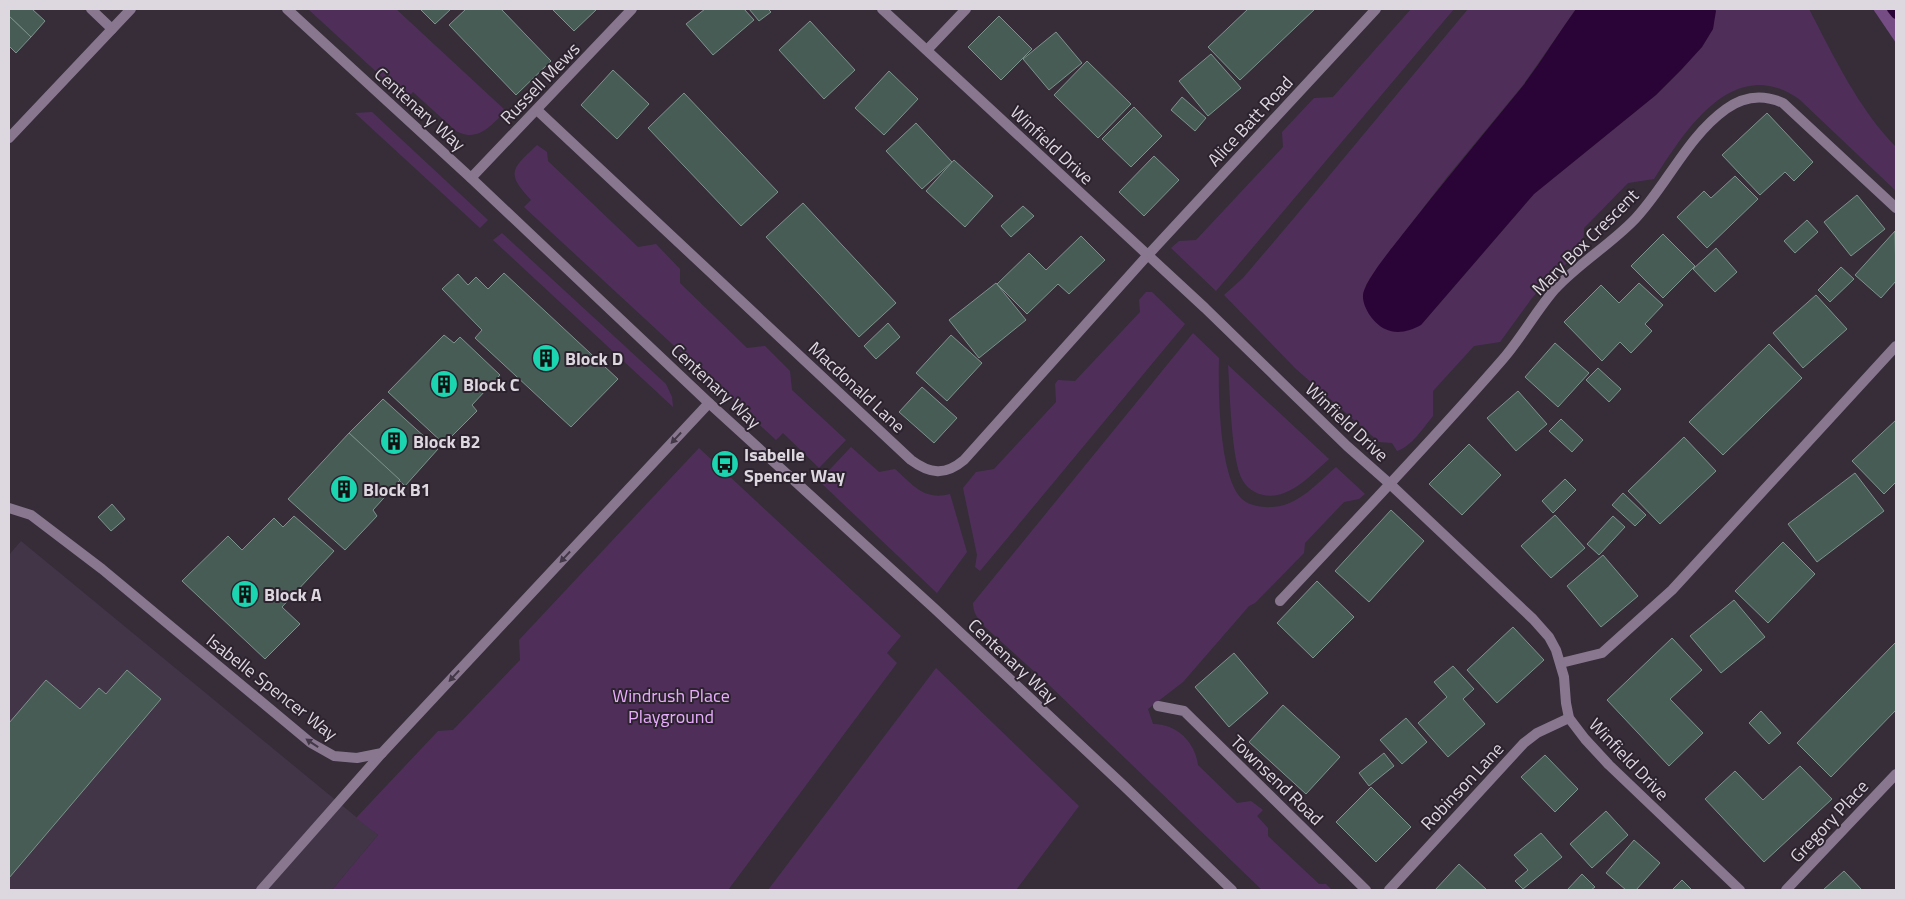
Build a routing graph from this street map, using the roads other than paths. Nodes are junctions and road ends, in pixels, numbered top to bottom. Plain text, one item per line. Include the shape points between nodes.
1 (91, 9) edge
2 (131, 9) edge
3 (287, 9) edge
4 (632, 9) edge
5 (882, 9) edge
6 (966, 9) edge
7 (1376, 9) edge
8 (112, 28) junction
9 (927, 50) junction
10 (537, 110) junction
11 (9, 138) edge
12 (471, 178) junction
13 (1896, 208) edge
14 (1148, 256) junction
15 (1896, 346) edge
16 (709, 403) junction
17 (1390, 484) junction
18 (9, 508) edge
19 (1280, 601) dead end
20 (1561, 664) junction
21 (1158, 706) dead end
22 (1569, 718) junction
23 (382, 753) junction
24 (1896, 774) edge
25 (261, 890) edge
26 (1232, 890) edge
27 (1366, 890) edge
28 (1389, 890) edge
29 (1740, 890) edge
30 (1786, 890) edge

1 - 8 street
2 - 8 street
3 - 12 street, Centenary Way
4 - 10 street, Russell Mews
5 - 9 street, Winfield Drive
6 - 9 street
7 - 14 street, Alice Batt Road
8 - 11 street
9 - 14 street, Winfield Drive
10 - 12 street, Russell Mews
10 - 14 street, Macdonald Lane via 911,460 932,471 954,468 964,460
12 - 16 street, Centenary Way
13 - 17 street, Mary Box Crescent via 1783,103 1762,96 1738,102 1726,109 1692,143 1635,219 1556,288 1506,356
14 - 17 street, Winfield Drive
15 - 20 street via 1672,590 1602,653
16 -> 23 street
16 - 26 street, Centenary Way via 957,630
17 - 19 street, Mary Box Crescent
17 - 20 street, Winfield Drive via 1533,619 1549,636
23 -> 18 street, Isabelle Spencer Way via 357,758 334,756 310,743 102,569 31,515
20 - 22 street, Winfield Drive
21 - 27 street, Townsend Road via 1184,712
22 - 28 street, Robinson Lane via 1524,743
22 - 29 street, Winfield Drive via 1609,765
23 - 25 street
24 - 30 street, Gregory Place

